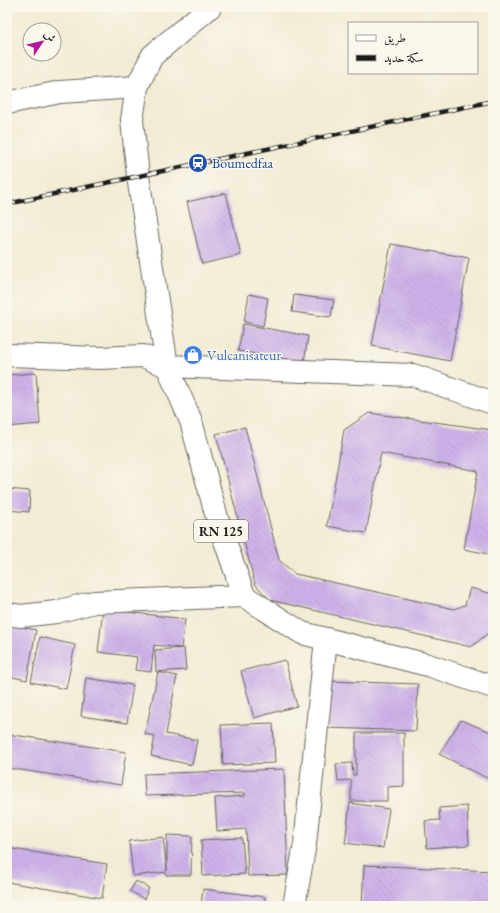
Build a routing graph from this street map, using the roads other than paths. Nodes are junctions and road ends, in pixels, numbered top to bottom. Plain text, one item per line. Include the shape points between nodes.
1 (210, 7) edge
2 (137, 87) junction
3 (7, 103) edge
4 (7, 354) edge
5 (167, 366) junction
6 (493, 403) edge
7 (244, 596) junction
8 (7, 614) edge
9 (326, 639) junction
10 (493, 687) edge
11 (294, 906) edge

1 - 2 street via 152,56
2 - 3 street via 60,92
2 - 5 street via 132,120 138,176
4 - 5 street via 101,358 144,356
5 - 6 street via 413,375
5 - 7 street, RN 125 via 191,420 217,518
7 - 8 street via 94,602 56,612 21,616
7 - 9 street via 302,633
9 - 10 street via 428,665
9 - 11 street via 305,844

